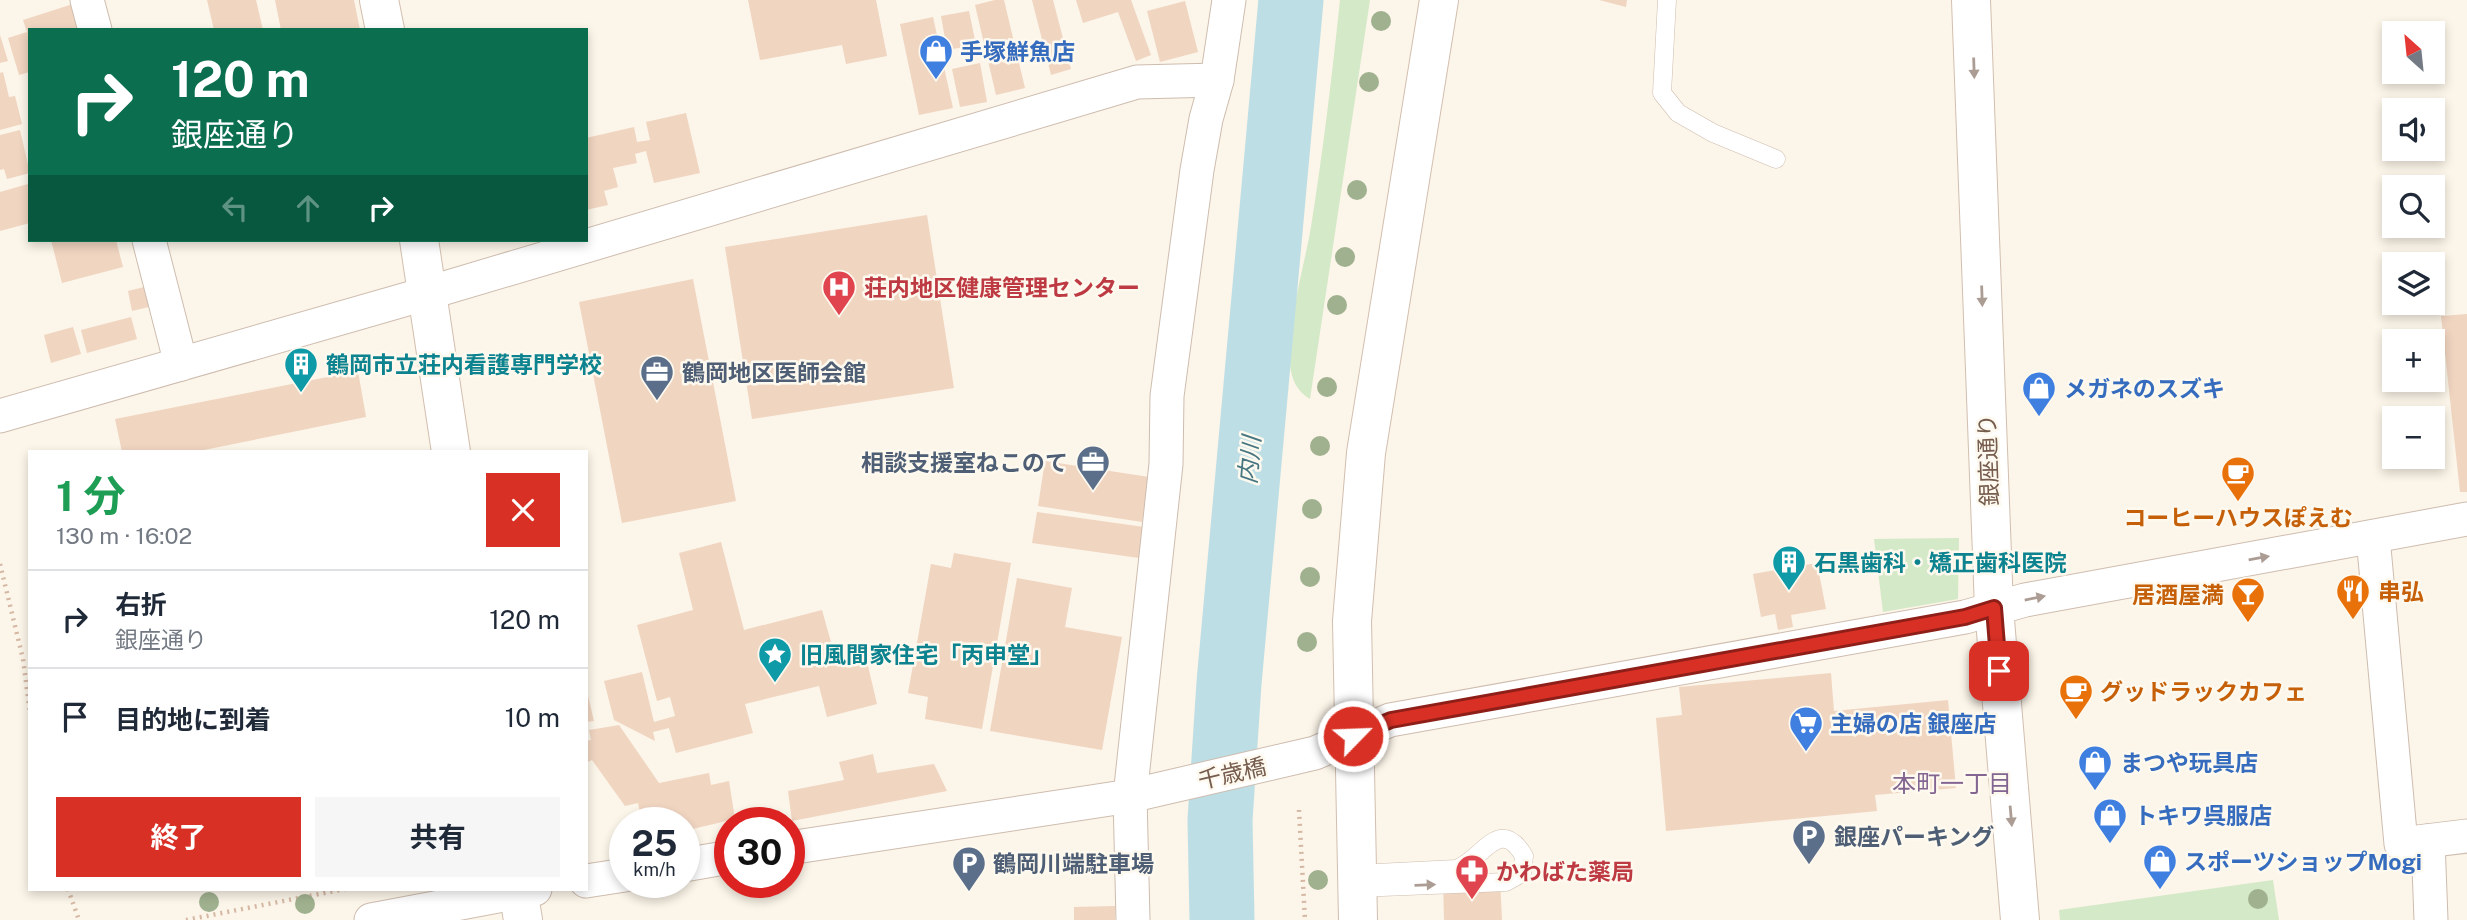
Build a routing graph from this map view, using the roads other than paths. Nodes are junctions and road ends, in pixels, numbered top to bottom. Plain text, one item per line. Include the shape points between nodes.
1 (87, 0) edge
2 (379, 0) edge
3 (1229, 0) edge
4 (1439, 0) edge
5 (1667, 0) edge
6 (1971, 0) edge
7 (94, 28) edge
8 (385, 28) edge
9 (1217, 80) junction
10 (1776, 159) dead end
11 (150, 242) edge
12 (419, 242) edge
13 (428, 293) junction
14 (181, 363) junction
15 (0, 416) edge
16 (451, 450) edge
17 (2467, 519) edge
18 (2373, 537) junction
19 (1994, 608) junction
20 (1353, 736) junction
21 (1139, 794) junction
22 (2467, 836) edge
23 (2428, 841) junction
24 (805, 846) edge
25 (609, 877) edge
26 (588, 881) edge
27 (1357, 894) edge
28 (524, 897) edge
29 (371, 920) edge
30 (1133, 920) edge
31 (2020, 920) edge
32 (2431, 920) edge

1 - 7 street
2 - 8 street
3 - 9 street
4 - 20 street via 1366,453 1352,621
5 - 10 lane via 1662,93 1678,113
6 -> 19 street, 銀座通り
9 - 13 street via 1137,82
9 - 21 street via 1206,119 1167,397 1166,464
11 - 14 street
12 - 13 street
13 - 14 street
13 - 16 street
14 - 15 street
17 - 18 street, 千歳橋
19 -> 18 street, 千歳橋
18 - 23 street via 2400,845
19 - 20 street, 千歳橋 via 1965,617 1391,720
19 -> 31 street, 銀座通り
20 - 21 street, 千歳橋 via 1315,753
20 - 27 street
21 - 24 street, 千歳橋
21 - 30 street
22 - 23 street
23 - 32 street
25 - 26 street
27 -> 27 lane via 1506,882 1522,873 1524,856 1513,841 1499,839 1457,869
28 - 29 street

